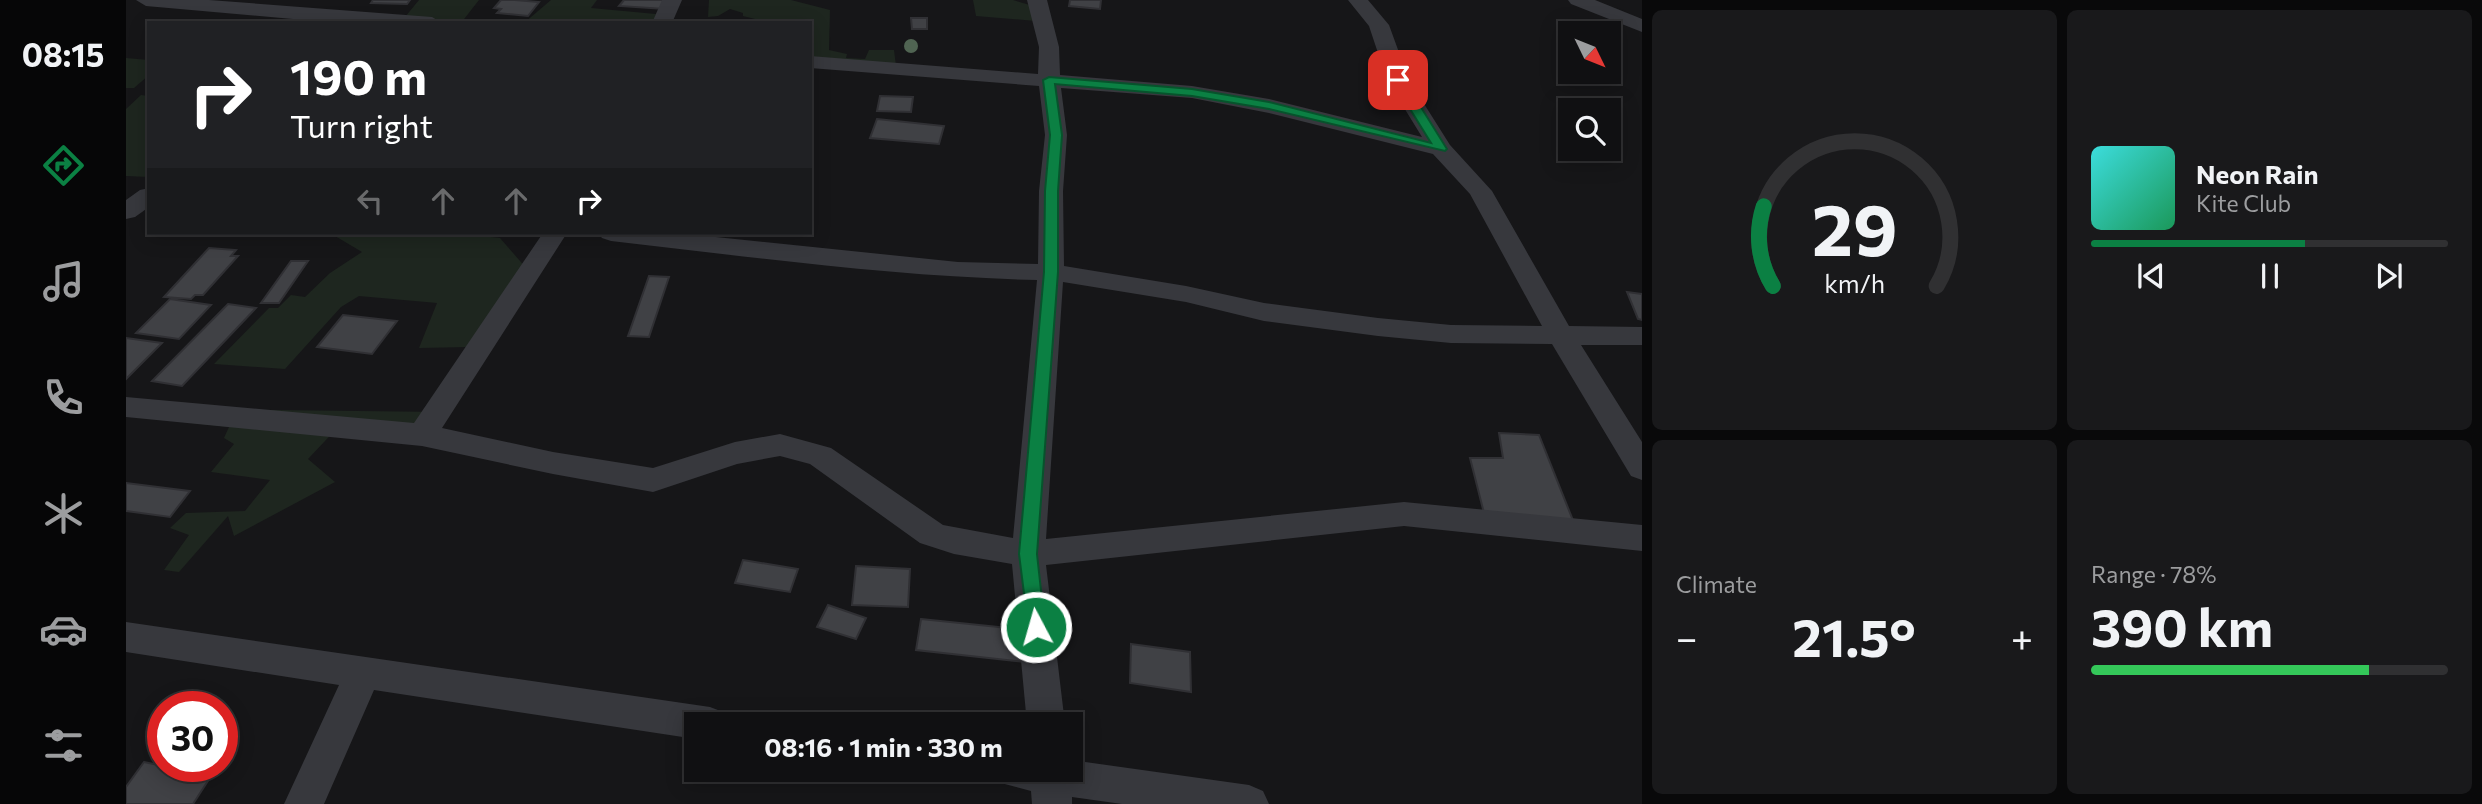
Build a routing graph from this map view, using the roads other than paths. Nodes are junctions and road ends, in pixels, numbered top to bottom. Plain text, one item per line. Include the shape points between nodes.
1 (136, 0) edge
2 (146, 0) edge
3 (325, 0) edge
4 (672, 0) edge
5 (1037, 0) edge
6 (1358, 0) edge
7 (1578, 0) edge
8 (126, 8) edge
9 (305, 19) edge
10 (368, 21) edge
11 (663, 21) edge
12 (1642, 26) edge
13 (812, 62) edge
14 (1049, 80) junction
15 (1441, 149) junction
16 (147, 197) edge
17 (126, 214) edge
18 (147, 215) edge
19 (554, 235) edge
20 (628, 235) edge
21 (1051, 272) junction
22 (1560, 334) junction
23 (1642, 336) edge
24 (126, 407) edge
25 (422, 435) junction
26 (1642, 468) edge
27 (1642, 538) edge
28 (1028, 554) junction
29 (126, 637) edge
30 (363, 673) junction
31 (1045, 712) edge
32 (684, 720) edge
33 (1059, 782) edge
34 (304, 804) edge
35 (1249, 804) edge

1 - 8 street
2 - 9 street
3 - 9 street
4 - 11 street
5 - 14 street via 1049,47
6 - 15 street via 1379,25 1398,80
7 - 12 street
9 - 10 street
13 - 14 street
14 - 15 street via 1192,92 1269,106
14 - 21 street via 1056,135
15 - 22 street via 1480,191
16 - 17 street
17 - 18 street
19 - 25 street
20 - 21 street via 880,264
21 - 22 street via 1264,312 1378,327 1451,334
21 - 28 street
22 - 23 street
22 - 26 street
24 - 25 street
25 - 28 street via 653,480 736,453 780,445 820,456 932,534
27 - 28 street via 1404,514
28 - 31 street
29 - 30 street
30 - 32 street
30 - 34 street
33 - 35 street

